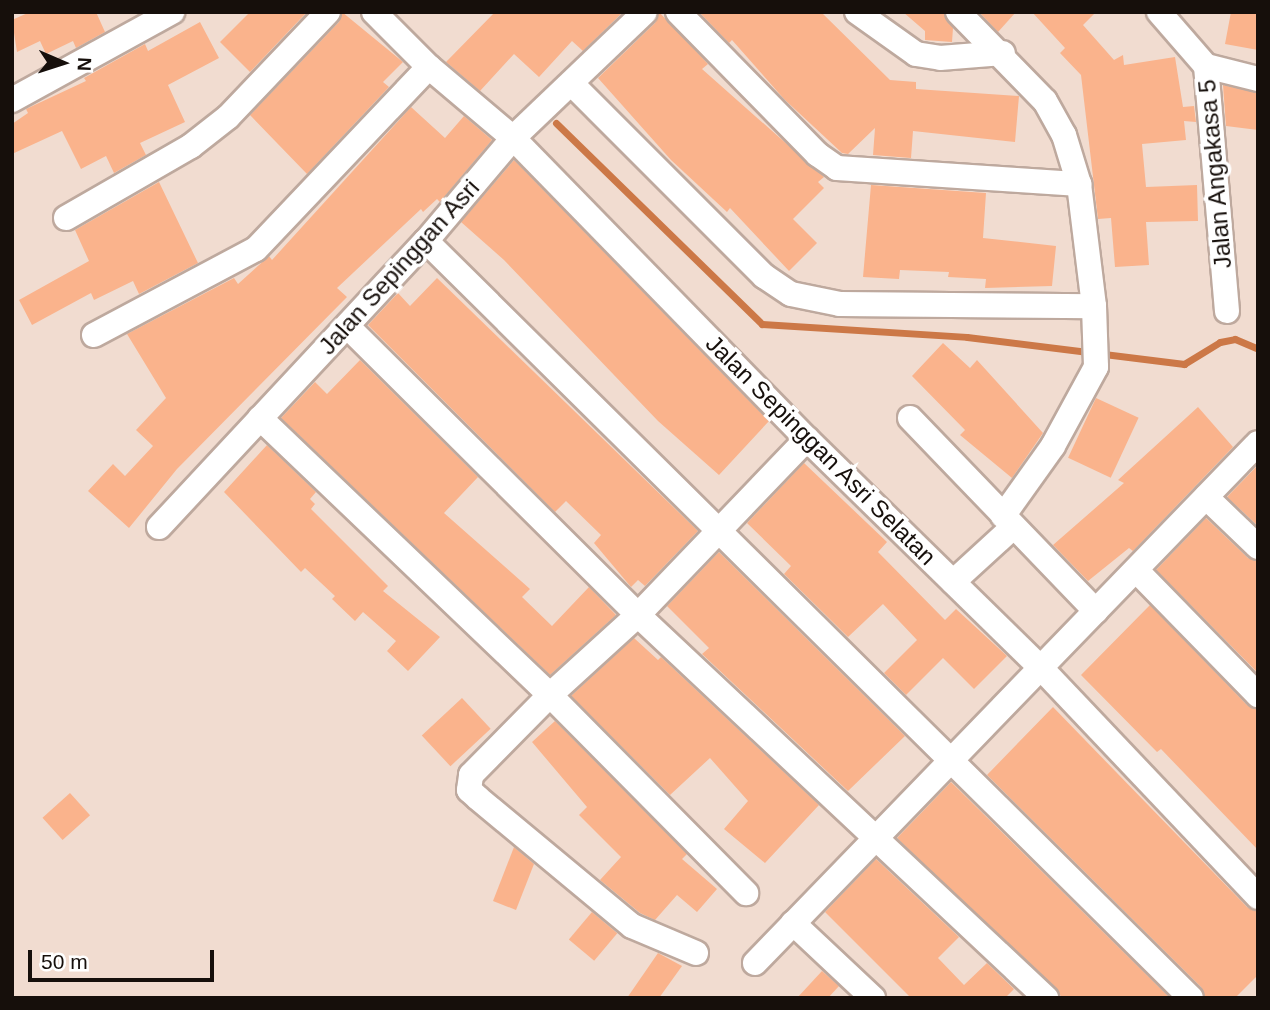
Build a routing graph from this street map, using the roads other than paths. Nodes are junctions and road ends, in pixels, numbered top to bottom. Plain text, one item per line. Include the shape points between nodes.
1 (172, 12) edge
2 (328, 12) edge
3 (374, 12) edge
4 (645, 12) edge
5 (678, 12) edge
6 (858, 12) edge
7 (958, 12) edge
8 (1158, 12) edge
9 (1003, 53) junction
10 (1206, 66) junction
11 (429, 67) junction
12 (1258, 79) edge
13 (571, 88) junction
14 (12, 100) edge
15 (519, 133) junction
16 (1079, 184) junction
17 (66, 218) dead end
18 (426, 242) junction
19 (1094, 306) junction
20 (1227, 312) dead end
21 (348, 327) junction
22 (94, 335) dead end
23 (260, 418) junction
24 (910, 418) dead end
25 (807, 439) junction
26 (1258, 443) edge
27 (1206, 497) junction
28 (1008, 522) junction
29 (159, 527) dead end
30 (720, 528) junction
31 (1258, 547) edge
32 (1136, 570) junction
33 (953, 582) junction
34 (1096, 611) junction
35 (638, 615) junction
36 (1040, 667) junction
37 (550, 695) junction
38 (1258, 695) edge
39 (955, 761) junction
40 (873, 838) junction
41 (746, 893) dead end
42 (1258, 897) edge
43 (793, 923) junction
44 (696, 953) dead end
45 (755, 963) dead end
46 (873, 998) edge
47 (1046, 998) edge
48 (1191, 998) edge

1 - 14 street
2 - 17 street via 228,117 191,146
3 - 11 street, Jalan Sepinggan Asri Selatan
4 - 13 street, Jalan Sepinggan Asri
5 - 16 street via 817,154 837,168
6 - 9 street via 916,54 940,58
7 - 9 street
8 - 10 street, Jalan Angakasa 5
9 - 16 street via 1045,101 1064,135
10 - 12 street
10 - 20 street, Jalan Angakasa 5
11 - 15 street, Jalan Sepinggan Asri Selatan
11 - 22 street via 256,249
13 - 15 street, Jalan Sepinggan Asri
13 - 19 street via 764,276 791,294 840,304
15 - 18 street, Jalan Sepinggan Asri
15 - 25 street, Jalan Sepinggan Asri Selatan
16 - 19 street
18 - 21 street, Jalan Sepinggan Asri
18 - 30 street
19 - 28 street via 1096,367
21 - 23 street, Jalan Sepinggan Asri
21 - 35 street
23 - 29 street, Jalan Sepinggan Asri
23 - 37 street
24 - 28 street
25 - 30 street
25 - 33 street, Jalan Sepinggan Asri Selatan
26 - 27 street
27 - 31 street
27 - 32 street
28 - 33 street
28 - 34 street
30 - 35 street
30 - 39 street
32 - 34 street
32 - 38 street
33 - 36 street, Jalan Sepinggan Asri Selatan
34 - 36 street
35 - 37 street
35 - 40 street
36 - 39 street
36 - 42 street, Jalan Sepinggan Asri Selatan
37 - 41 street
37 - 44 street via 471,775 469,790 632,926
39 - 40 street
39 - 48 street
40 - 43 street
40 - 47 street
43 - 45 street
43 - 46 street

